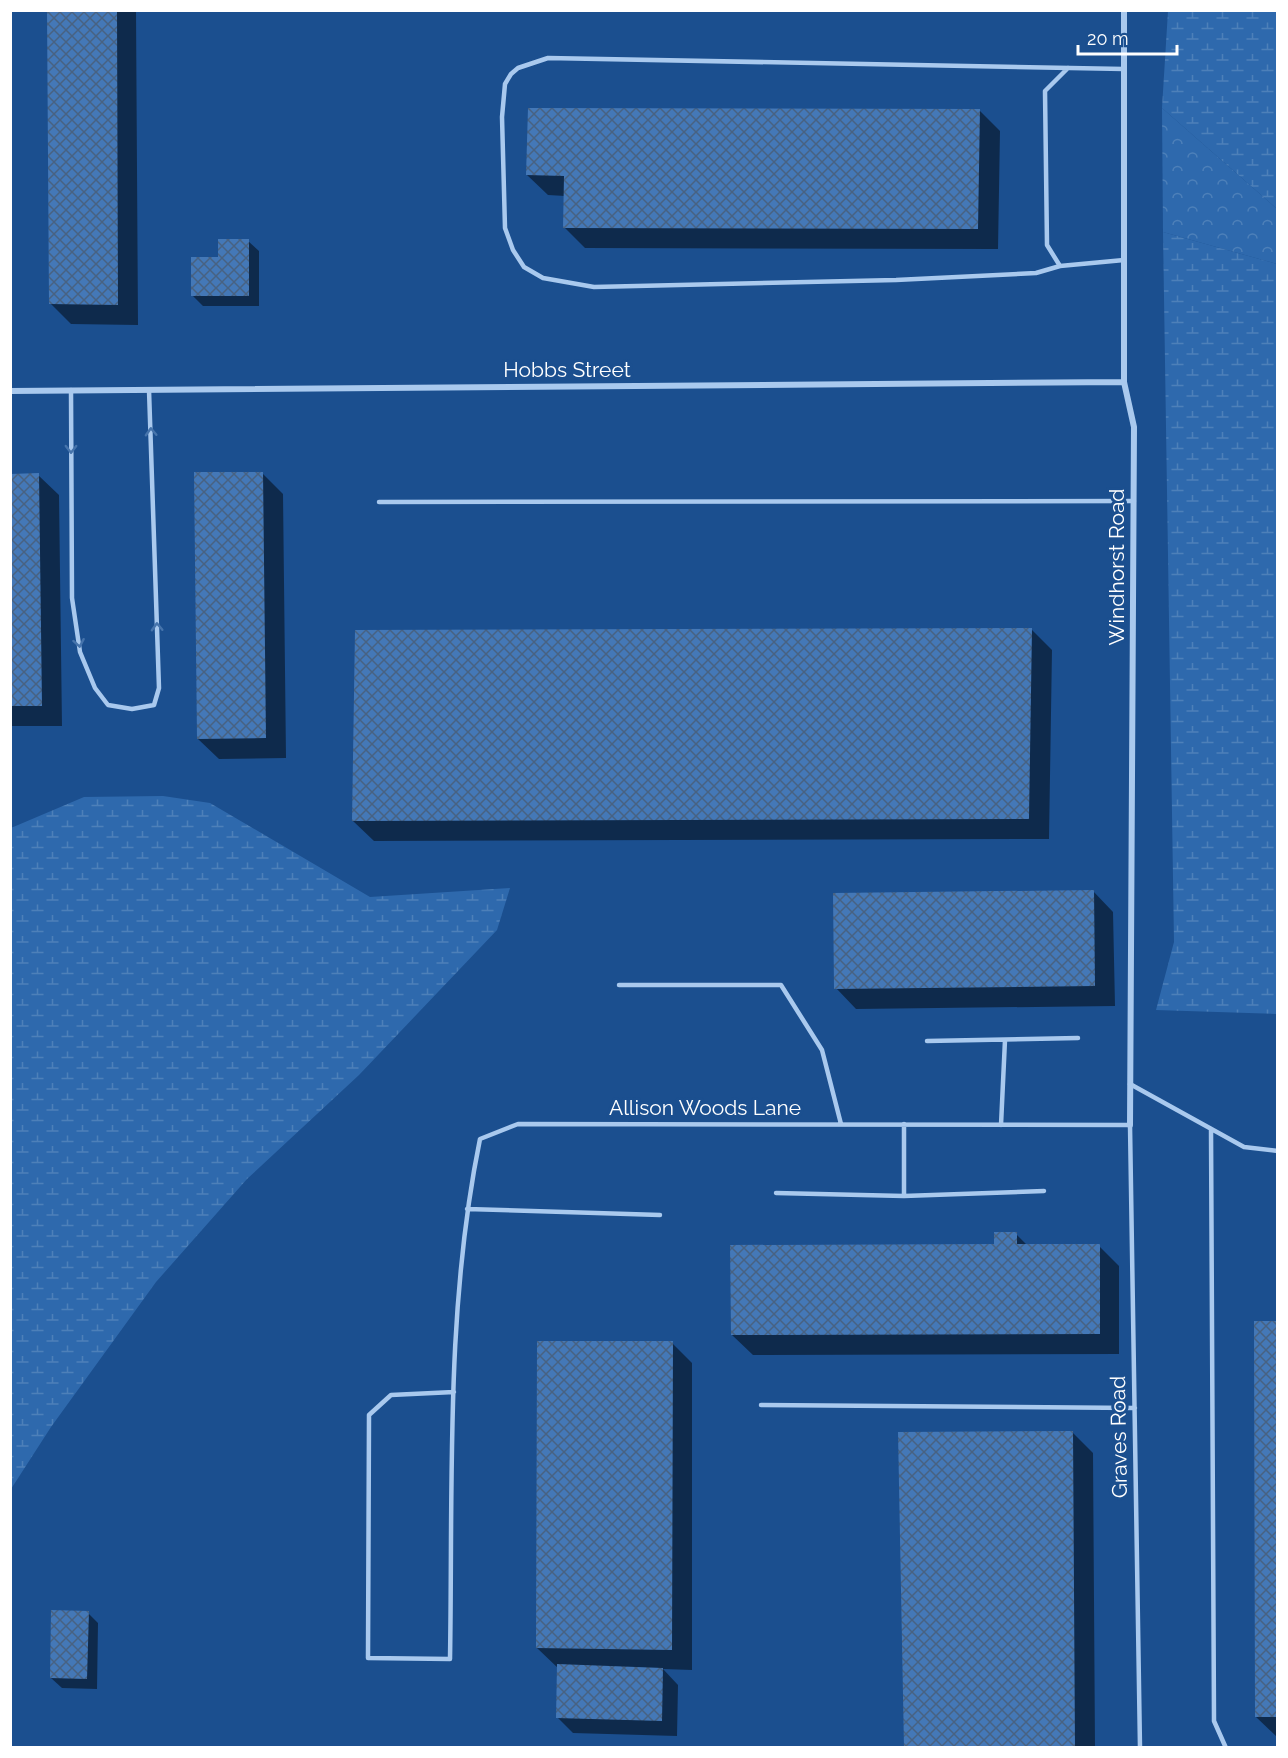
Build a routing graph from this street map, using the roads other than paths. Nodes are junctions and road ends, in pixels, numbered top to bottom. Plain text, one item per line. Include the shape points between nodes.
1 (1124, 10) edge
2 (1068, 68) junction
3 (1124, 69) junction
4 (1124, 260) junction
5 (1060, 266) junction
6 (1124, 382) junction
7 (70, 390) junction
8 (150, 390) junction
9 (10, 391) edge
10 (1134, 501) junction
11 (379, 502) dead end
12 (619, 985) dead end
13 (1078, 1038) dead end
14 (1005, 1040) junction
15 (927, 1041) dead end
16 (1130, 1084) junction
17 (841, 1125) junction
18 (904, 1125) junction
19 (1001, 1125) junction
20 (1130, 1125) junction
21 (1211, 1129) junction
22 (1278, 1151) edge
23 (1044, 1191) dead end
24 (776, 1193) dead end
25 (904, 1196) junction
26 (467, 1209) junction
27 (660, 1215) dead end
28 (454, 1392) junction
29 (761, 1405) dead end
30 (1135, 1408) junction
31 (1140, 1748) edge
32 (1227, 1748) edge

1 - 3 street, Windhorst Road
2 - 3 lane
2 - 5 lane via 1045,91 1047,245
2 - 5 lane via 548,58 511,74 505,84 502,117 505,228 525,267 543,278 594,287 896,280 1027,273
3 - 4 street, Windhorst Road
4 - 5 lane
4 - 6 street, Windhorst Road
6 - 8 street, Hobbs Street
6 - 10 street, Windhorst Road via 1134,427
7 - 8 street, Hobbs Street
7 -> 8 lane via 72,598 80,652 95,688 108,705 132,709 154,705 159,688
7 - 9 street, Hobbs Street
10 - 11 lane
10 - 16 street, Windhorst Road
12 - 17 lane via 780,985 822,1050
13 - 14 lane
14 - 15 lane
14 - 19 lane
16 - 20 street, Windhorst Road
16 - 21 lane
17 - 18 lane, Allison Woods Lane
17 - 26 lane, Allison Woods Lane via 518,1124 480,1139
18 - 19 lane, Allison Woods Lane
18 - 25 lane
19 - 20 lane, Allison Woods Lane
20 - 30 lane, Graves Road
21 - 22 lane via 1244,1147
21 - 32 lane via 1214,1721
23 - 25 lane
24 - 25 lane
26 - 27 lane
26 - 28 lane, Allison Woods Lane via 454,1335
28 - 28 lane, Allison Woods Lane via 450,1659 368,1659 369,1415 391,1395
29 - 30 lane
30 - 31 lane, Graves Road

